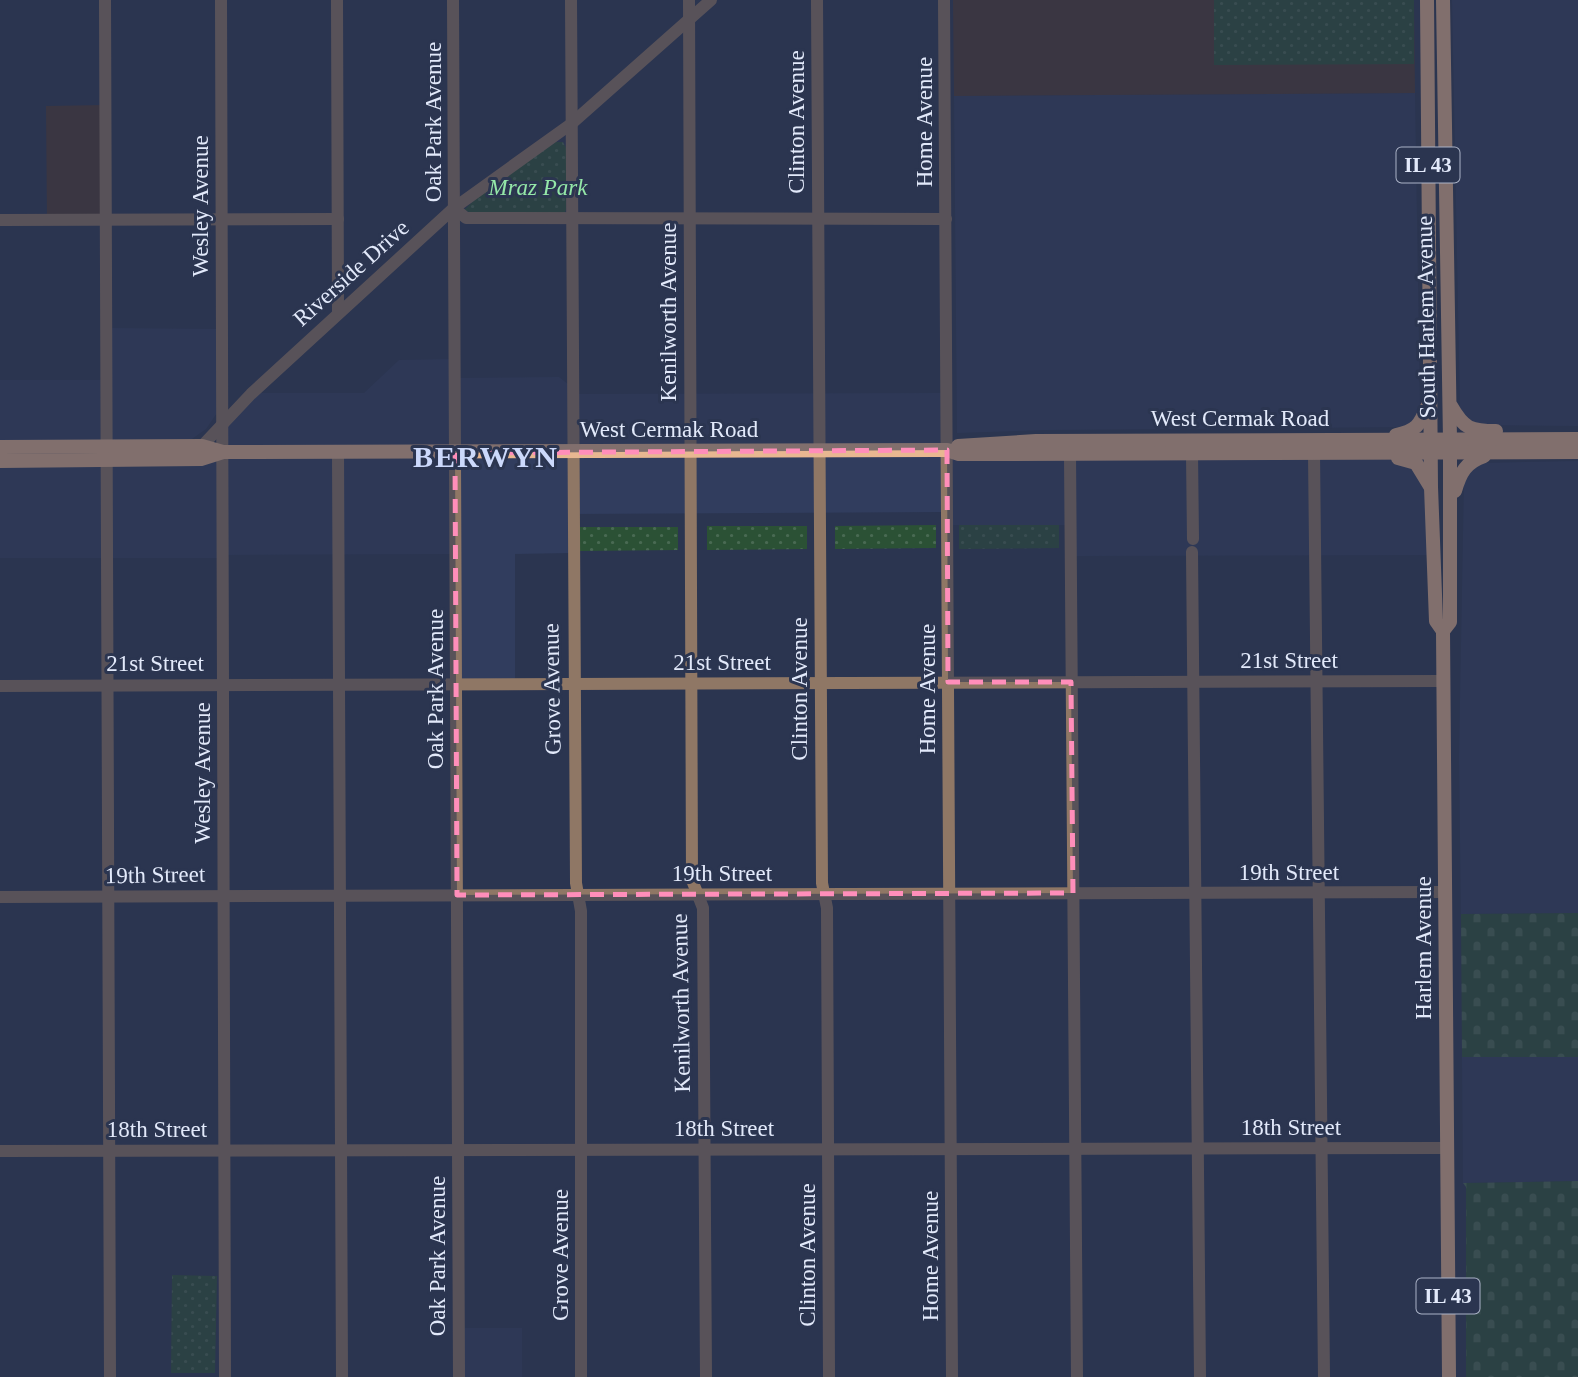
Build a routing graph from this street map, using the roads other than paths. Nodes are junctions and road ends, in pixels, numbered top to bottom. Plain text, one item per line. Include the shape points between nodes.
1 (105, 0) edge
2 (220, 0) edge
3 (337, 0) edge
4 (453, 0) edge
5 (571, 0) edge
6 (689, 0) edge
7 (710, 0) edge
8 (817, 0) edge
9 (944, 0) edge
10 (1427, 0) edge
11 (1443, 0) edge
12 (689, 20) junction
13 (571, 124) junction
14 (454, 208) junction
15 (338, 219) junction
16 (689, 219) junction
17 (818, 219) junction
18 (946, 219) junction
19 (0, 220) edge
20 (106, 220) junction
21 (222, 220) junction
22 (571, 220) junction
23 (338, 312) junction
24 (1430, 399) junction
25 (1450, 405) junction
26 (222, 422) junction
27 (1512, 439) junction
28 (1578, 439) edge
29 (1375, 446) junction
30 (1431, 446) junction
31 (1450, 446) junction
32 (0, 447) edge
33 (947, 450) junction
34 (690, 451) junction
35 (819, 451) junction
36 (223, 452) junction
37 (338, 452) junction
38 (572, 452) junction
39 (1578, 452) edge
40 (106, 453) junction
41 (201, 453) junction
42 (455, 453) junction
43 (1314, 453) junction
44 (1499, 453) junction
45 (1070, 454) junction
46 (1192, 454) junction
47 (0, 461) edge
48 (1431, 487) junction
49 (1451, 510) junction
50 (1443, 631) junction
51 (1194, 681) junction
52 (1317, 681) junction
53 (1443, 681) junction
54 (820, 682) junction
55 (948, 682) junction
56 (1071, 682) junction
57 (456, 683) junction
58 (573, 683) junction
59 (691, 683) junction
60 (107, 684) junction
61 (223, 684) junction
62 (340, 684) junction
63 (0, 686) edge
64 (1319, 892) junction
65 (1445, 892) junction
66 (1073, 893) junction
67 (1196, 893) junction
68 (698, 894) junction
69 (824, 894) junction
70 (949, 894) junction
71 (340, 895) junction
72 (457, 895) junction
73 (578, 895) junction
74 (224, 896) junction
75 (0, 897) edge
76 (108, 897) junction
77 (1447, 1147) junction
78 (951, 1148) junction
79 (1075, 1148) junction
80 (1198, 1148) junction
81 (1322, 1148) junction
82 (458, 1149) junction
83 (582, 1149) junction
84 (704, 1149) junction
85 (828, 1149) junction
86 (109, 1150) junction
87 (224, 1150) junction
88 (341, 1150) junction
89 (0, 1151) edge
90 (110, 1377) edge
91 (225, 1377) edge
92 (342, 1377) edge
93 (459, 1377) edge
94 (582, 1377) edge
95 (706, 1377) edge
96 (829, 1377) edge
97 (952, 1377) edge
98 (1077, 1377) edge
99 (1200, 1377) edge
100 (1324, 1377) edge
101 (1449, 1377) edge

1 - 20 street
2 - 21 street, Wesley Avenue
3 - 15 street
4 - 14 street, Oak Park Avenue
5 - 13 street, Grove Avenue
6 - 12 street, Kenilworth Avenue
7 - 12 street, Riverside Drive
8 - 17 street, Clinton Avenue
9 - 18 street, Home Avenue
10 - 24 main road, South Harlem Avenue / IL 43
11 - 25 main road, South Harlem Avenue / IL 43
12 - 13 street, Riverside Drive
12 - 16 street, Kenilworth Avenue
13 - 14 street, Riverside Drive
13 - 22 street, Grove Avenue
14 - 22 street via 466,218
14 - 23 street, Riverside Drive
14 - 42 street, Oak Park Avenue
15 - 21 street
15 - 23 street
16 - 17 street
16 - 22 street
16 - 34 street, Kenilworth Avenue
17 - 18 street
17 - 35 street, Clinton Avenue
18 - 33 street, Home Avenue
19 - 20 street
20 - 21 street
20 - 40 street
21 - 26 street, Wesley Avenue
22 - 38 street, Grove Avenue
23 - 26 street, Riverside Drive
24 - 29 main road via 1418,428
24 - 30 main road, South Harlem Avenue / IL 43
25 - 27 main road via 1462,425 1502,431
25 - 31 main road, South Harlem Avenue / IL 43
26 - 36 street, Wesley Avenue
26 - 41 street, Riverside Drive
27 - 28 main road
27 - 31 main road
29 - 30 main road, West Cermak Road
29 - 33 main road, West Cermak Road via 1036,441 958,445
29 - 43 main road, West Cermak Road
29 - 48 main road via 1391,458 1416,463
30 - 31 main road, West Cermak Road
30 - 48 main road, South Harlem Avenue / IL 43
31 - 44 main road
31 - 49 main road, South Harlem Avenue / IL 43
32 - 40 main road, West Cermak Road
33 - 35 main road, West Cermak Road
33 - 45 main road, West Cermak Road via 959,454
33 - 55 street, Home Avenue
34 - 35 main road, West Cermak Road
34 - 38 main road, West Cermak Road
34 - 59 street, Kenilworth Avenue
35 - 54 street, Clinton Avenue
36 - 37 main road, West Cermak Road
36 - 41 main road, West Cermak Road
36 - 61 street, Wesley Avenue
37 - 42 main road, West Cermak Road
37 - 62 street
38 - 42 main road, West Cermak Road
38 - 58 street, Grove Avenue
39 - 44 main road
40 - 41 main road, West Cermak Road
40 - 47 main road, West Cermak Road
40 - 60 street
42 - 57 street, Oak Park Avenue
43 - 46 main road, West Cermak Road
43 - 52 street
44 - 49 main road via 1466,464
45 - 46 main road, West Cermak Road
45 - 56 street
46 - 51 street
48 - 50 main road, South Harlem Avenue / IL 43 via 1436,621
49 - 50 main road, South Harlem Avenue / IL 43 via 1450,622
50 - 53 main road, South Harlem Avenue / IL 43
51 - 52 street, 21st Street
51 - 56 street, 21st Street
51 - 67 street
52 - 53 street, 21st Street
52 - 64 street
53 - 65 main road, Harlem Avenue / IL 43
54 - 55 street, 21st Street
54 - 59 street, 21st Street
54 - 69 street, Clinton Avenue
55 - 56 street, 21st Street
55 - 70 street, Home Avenue
56 - 66 street
57 - 58 street, 21st Street
57 - 62 street, 21st Street
57 - 72 street, Oak Park Avenue
58 - 59 street, 21st Street
58 - 73 street, Grove Avenue
59 - 68 street, Kenilworth Avenue via 692,880
60 - 61 street, 21st Street
60 - 63 street, 21st Street
60 - 76 street
61 - 62 street, 21st Street
61 - 74 street, Wesley Avenue
62 - 71 street
64 - 65 street, 19th Street
64 - 67 street, 19th Street
64 - 81 street
65 - 77 main road, Harlem Avenue / IL 43
66 - 67 street, 19th Street
66 - 70 street, 19th Street
66 - 79 street
67 - 80 street
68 - 69 street, 19th Street
68 - 73 street, 19th Street
68 - 84 street, Kenilworth Avenue via 703,908
69 - 70 street, 19th Street
69 - 85 street, Clinton Avenue
70 - 78 street, Home Avenue
71 - 72 street, 19th Street
71 - 74 street, 19th Street
71 - 88 street
72 - 73 street, 19th Street
72 - 82 street, Oak Park Avenue
73 - 83 street, Grove Avenue
74 - 76 street, 19th Street
74 - 87 street, Wesley Avenue
75 - 76 street, 19th Street
76 - 86 street
77 - 81 street, 18th Street
77 - 101 main road, Harlem Avenue / IL 43
78 - 79 street, 18th Street
78 - 85 street, 18th Street
78 - 97 street, Home Avenue
79 - 80 street, 18th Street
79 - 98 street
80 - 81 street, 18th Street
80 - 99 street
81 - 100 street
82 - 83 street, 18th Street
82 - 88 street, 18th Street
82 - 93 street, Oak Park Avenue
83 - 84 street, 18th Street
83 - 94 street, Grove Avenue
84 - 85 street, 18th Street
84 - 95 street, Kenilworth Avenue
85 - 96 street, Clinton Avenue
86 - 87 street, 18th Street
86 - 89 street, 18th Street
86 - 90 street
87 - 88 street, 18th Street
87 - 91 street, Wesley Avenue
88 - 92 street

